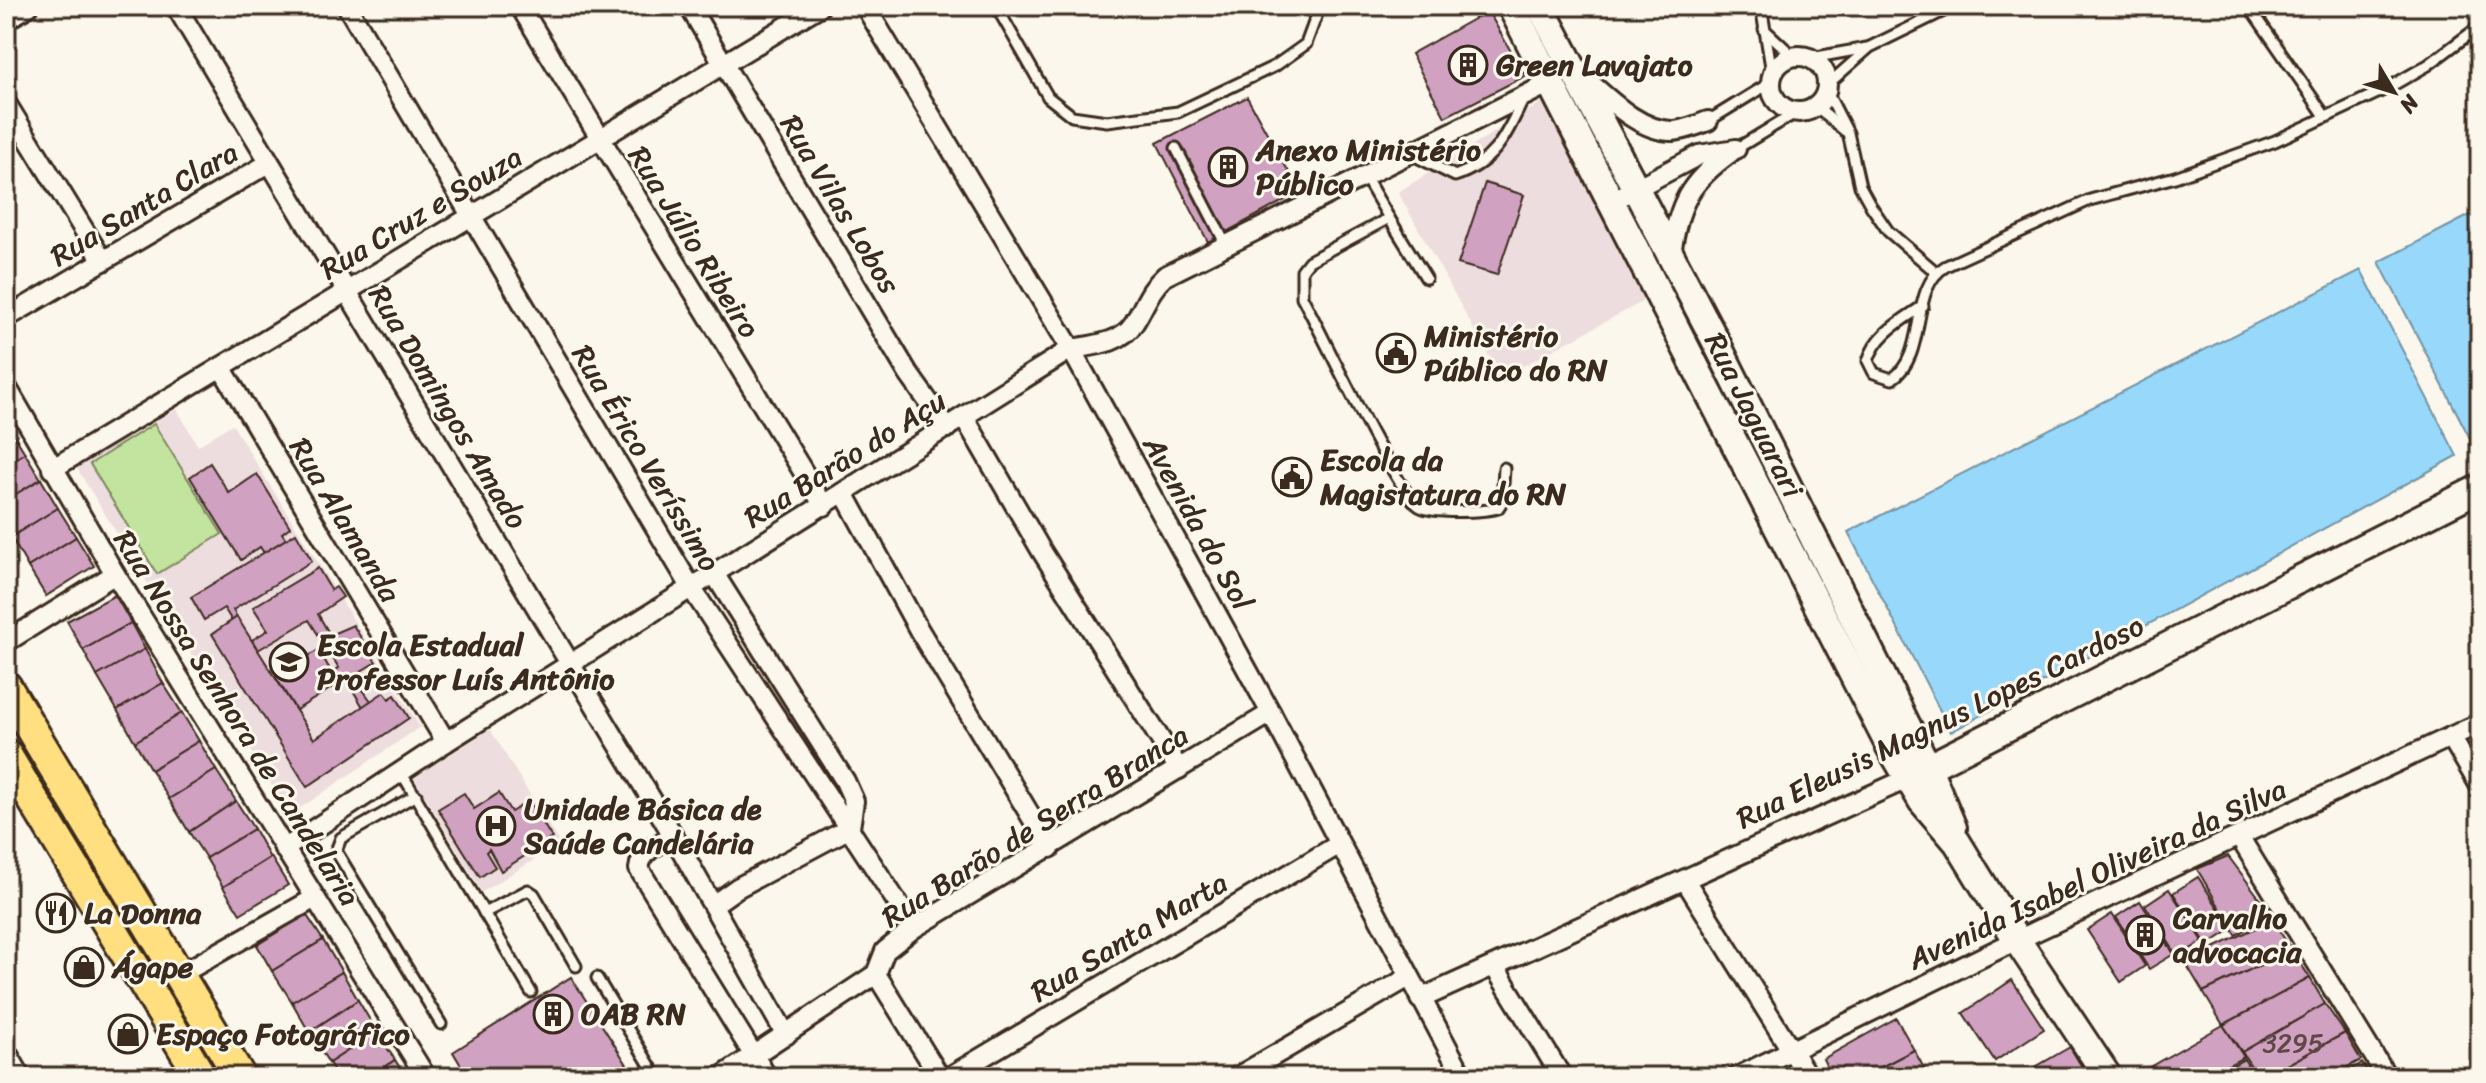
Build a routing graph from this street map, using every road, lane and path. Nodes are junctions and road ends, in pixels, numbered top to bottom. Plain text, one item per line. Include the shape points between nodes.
1 (29, 6) edge
2 (176, 6) edge
3 (347, 6) edge
4 (520, 6) edge
5 (689, 6) edge
6 (820, 6) edge
7 (865, 6) edge
8 (1320, 6) edge
9 (1511, 6) edge
10 (1540, 6) edge
11 (1761, 6) edge
12 (1954, 6) edge
13 (2249, 6) edge
14 (1000, 13) dead end
15 (6, 20) edge
16 (2480, 26) edge
17 (1764, 29) junction
18 (1870, 47) junction
19 (1802, 57) junction
20 (723, 64) junction
21 (1771, 78) junction
22 (1548, 81) junction
23 (1827, 88) junction
24 (6, 103) edge
25 (1816, 107) junction
26 (1797, 112) junction
27 (2325, 116) junction
28 (1708, 121) joint
29 (1848, 133) junction
30 (598, 139) junction
31 (1176, 148) dead end
32 (1736, 149) junction
33 (1409, 153) junction
34 (269, 163) junction
35 (1364, 175) junction
36 (1634, 191) junction
37 (1610, 202) junction
38 (469, 217) junction
39 (1389, 218) junction
40 (1226, 245) junction
41 (1671, 254) junction
42 (103, 261) junction
43 (1937, 273) junction
44 (1426, 278) dead end
45 (346, 291) junction
46 (1923, 306) junction
47 (6, 318) edge
48 (1071, 349) junction
49 (221, 367) junction
50 (6, 386) edge
51 (964, 417) junction
52 (947, 428) junction
53 (1504, 468) dead end
54 (52, 469) junction
55 (2480, 488) edge
56 (844, 493) junction
57 (824, 506) junction
58 (115, 574) junction
59 (715, 575) junction
60 (692, 589) junction
61 (6, 642) edge
62 (571, 667) junction
63 (6, 687) edge
64 (1271, 713) junction
65 (2480, 723) edge
66 (6, 737) edge
67 (2451, 737) junction
68 (446, 742) junction
69 (6, 755) edge
70 (1179, 769) junction
71 (401, 772) junction
72 (1918, 773) junction
73 (2480, 786) edge
74 (416, 795) junction
75 (82, 814) junction
76 (850, 828) junction
77 (674, 837) junction
78 (2240, 838) junction
79 (1338, 845) junction
80 (1050, 848) junction
81 (284, 849) junction
82 (1685, 880) junction
83 (315, 898) junction
84 (713, 905) junction
85 (484, 913) junction
86 (914, 928) junction
87 (2017, 940) junction
88 (576, 966) dead end
89 (1494, 966) junction
90 (876, 974) junction
91 (179, 975) junction
92 (1409, 977) junction
93 (597, 978) dead end
94 (531, 992) dead end
95 (1420, 999) junction
96 (441, 1024) dead end
97 (786, 1035) junction
98 (6, 1051) edge
99 (1792, 1051) junction
100 (754, 1056) junction
101 (201, 1074) edge
102 (21, 1077) edge
103 (240, 1077) edge
104 (426, 1077) edge
105 (657, 1077) edge
106 (721, 1077) edge
107 (767, 1077) edge
108 (940, 1077) edge
109 (949, 1077) edge
110 (1237, 1077) edge
111 (1463, 1077) edge
112 (1562, 1077) edge
113 (1737, 1077) edge
114 (1808, 1077) edge
115 (2108, 1077) edge
116 (2387, 1077) edge

1 - 15 street
2 - 34 street, Rua Domingos Amado
3 - 38 street, Rua Érico Veríssimo
4 - 30 street, Rua Júlio Ribeiro
5 - 20 street, Rua Vilas Lobos
6 - 20 street, Rua Cruz e Souza
7 - 48 street, Avenida do Sol
8 - 14 lane via 1306,44 1275,66 1178,112 1107,121 1072,116 1048,97
9 - 22 main road, Rua Jaguarari
10 - 22 main road, Rua Jaguarari
11 - 17 lane
12 - 18 lane
13 - 27 lane
16 - 27 lane via 2407,77
17 - 19 lane
17 - 21 lane
18 - 19 lane
18 - 23 lane
19 - 21 street via 1784,59
19 - 23 street via 1823,69
20 - 30 street, Rua Cruz e Souza
20 - 52 street, Rua Vilas Lobos via 908,373
21 - 26 street via 1781,106
21 - 28 lane
22 - 28 street via 1657,129 1674,131
22 - 33 street
22 - 33 lane via 1495,151 1471,170 1455,176
22 - 36 main road, Rua Jaguarari
22 - 37 main road, Rua Jaguarari
23 - 25 street
23 - 29 lane
24 - 42 street
25 - 26 street
25 - 29 lane
26 - 32 lane
27 - 43 lane via 2175,177 2090,200
29 - 43 lane via 1860,186 1871,206 1888,231
30 - 38 street, Rua Cruz e Souza
30 - 57 street, Rua Júlio Ribeiro
31 - 40 lane
32 - 36 street via 1699,155
32 - 41 street via 1702,176 1683,200
33 - 35 street
34 - 42 street, Rua Santa Clara
34 - 45 street, Rua Domingos Amado
35 - 39 lane
35 - 40 street
36 - 37 street
36 - 41 main road, Rua Jaguarari
37 - 72 main road, Rua Jaguarari via 1781,539
38 - 45 street, Rua Cruz e Souza
38 - 60 street, Rua Érico Veríssimo
39 - 44 lane
39 - 53 lane via 1309,261 1302,270 1302,297 1391,467 1417,505 1429,511 1498,508
40 - 48 street via 1157,283 1127,331 1112,341
41 - 72 main road, Rua Jaguarari
42 - 47 street, Rua Santa Clara
43 - 46 lane
45 - 49 street, Rua Cruz e Souza
45 - 62 street, Rua Domingos Amado
46 - 46 lane via 1912,355 1902,371 1892,379 1874,373 1868,361 1882,336
48 - 51 street, Rua Barão do Açu
48 - 64 street, Avenida do Sol
49 - 54 street, Rua Cruz e Souza
49 - 68 street, Rua Alamanda
50 - 54 street, Rua Nossa Senhora de Candelaria
51 - 52 street, Rua Barão do Açu
51 - 70 street
52 - 56 street, Rua Barão do Açu
54 - 58 street, Rua Nossa Senhora de Candelaria
55 - 72 main road, Rua Eleusis Magnus Lopes Cardoso
56 - 57 street, Rua Barão do Açu
56 - 80 street
57 - 59 street, Rua Barão do Açu
58 - 61 street
58 - 81 street, Rua Nossa Senhora de Candelaria
59 - 60 street, Rua Barão do Açu
59 - 76 street via 845,781 854,801
60 - 62 street, Rua Barão do Açu
60 - 76 street, Rua Érico Veríssimo
62 - 68 street, Rua Barão do Açu
62 - 77 street, Rua Domingos Amado
63 - 75 main road
64 - 70 street, Rua Barão de Serra Branca
64 - 79 street, Avenida do Sol
65 - 67 street, Avenida Isabel Oliveira da Silva
66 - 75 main road via 20,738 34,749
67 - 73 street
67 - 78 street, Avenida Isabel Oliveira da Silva
68 - 71 street, Rua Barão do Açu
69 - 101 main road
70 - 80 street, Rua Barão de Serra Branca
71 - 74 lane
71 - 81 street, Rua Barão do Açu
72 - 82 street, Rua Eleusis Magnus Lopes Cardoso
72 - 87 main road, Rua Jaguarari via 1935,818 1957,842
74 - 85 lane
74 - 96 lane via 341,838 336,851
75 - 91 main road
76 - 84 street
76 - 86 street, Rua Érico Veríssimo
77 - 84 street, Rua Domingos Amado
77 - 100 street via 650,849 639,869
78 - 87 street, Avenida Isabel Oliveira da Silva
78 - 116 street
79 - 92 street, Avenida do Sol
79 - 109 street, Rua Santa Marta
80 - 86 street, Rua Barão de Serra Branca
81 - 83 street, Rua Nossa Senhora de Candelaria
82 - 89 street, Rua Eleusis Magnus Lopes Cardoso
82 - 99 street
83 - 91 street
83 - 104 street, Rua Nossa Senhora de Candelaria
84 - 97 street, Rua Domingos Amado
85 - 88 lane via 528,890
85 - 94 lane
86 - 90 street, Rua Barão de Serra Branca via 885,951
87 - 99 street, Avenida Isabel Oliveira da Silva
87 - 115 main road, Rua Jaguarari
89 - 95 street, Rua Eleusis Magnus Lopes Cardoso
89 - 112 street
90 - 97 street, Rua Barão de Serra Branca
90 - 108 street
91 - 103 main road
92 - 95 street, Avenida do Sol
92 - 110 street
93 - 105 lane
95 - 111 street, Avenida do Sol
97 - 100 street, Rua Barão de Serra Branca
98 - 102 street
99 - 113 street, Avenida Isabel Oliveira da Silva
99 - 114 street
100 - 106 street, Rua Barão de Serra Branca
100 - 107 street

